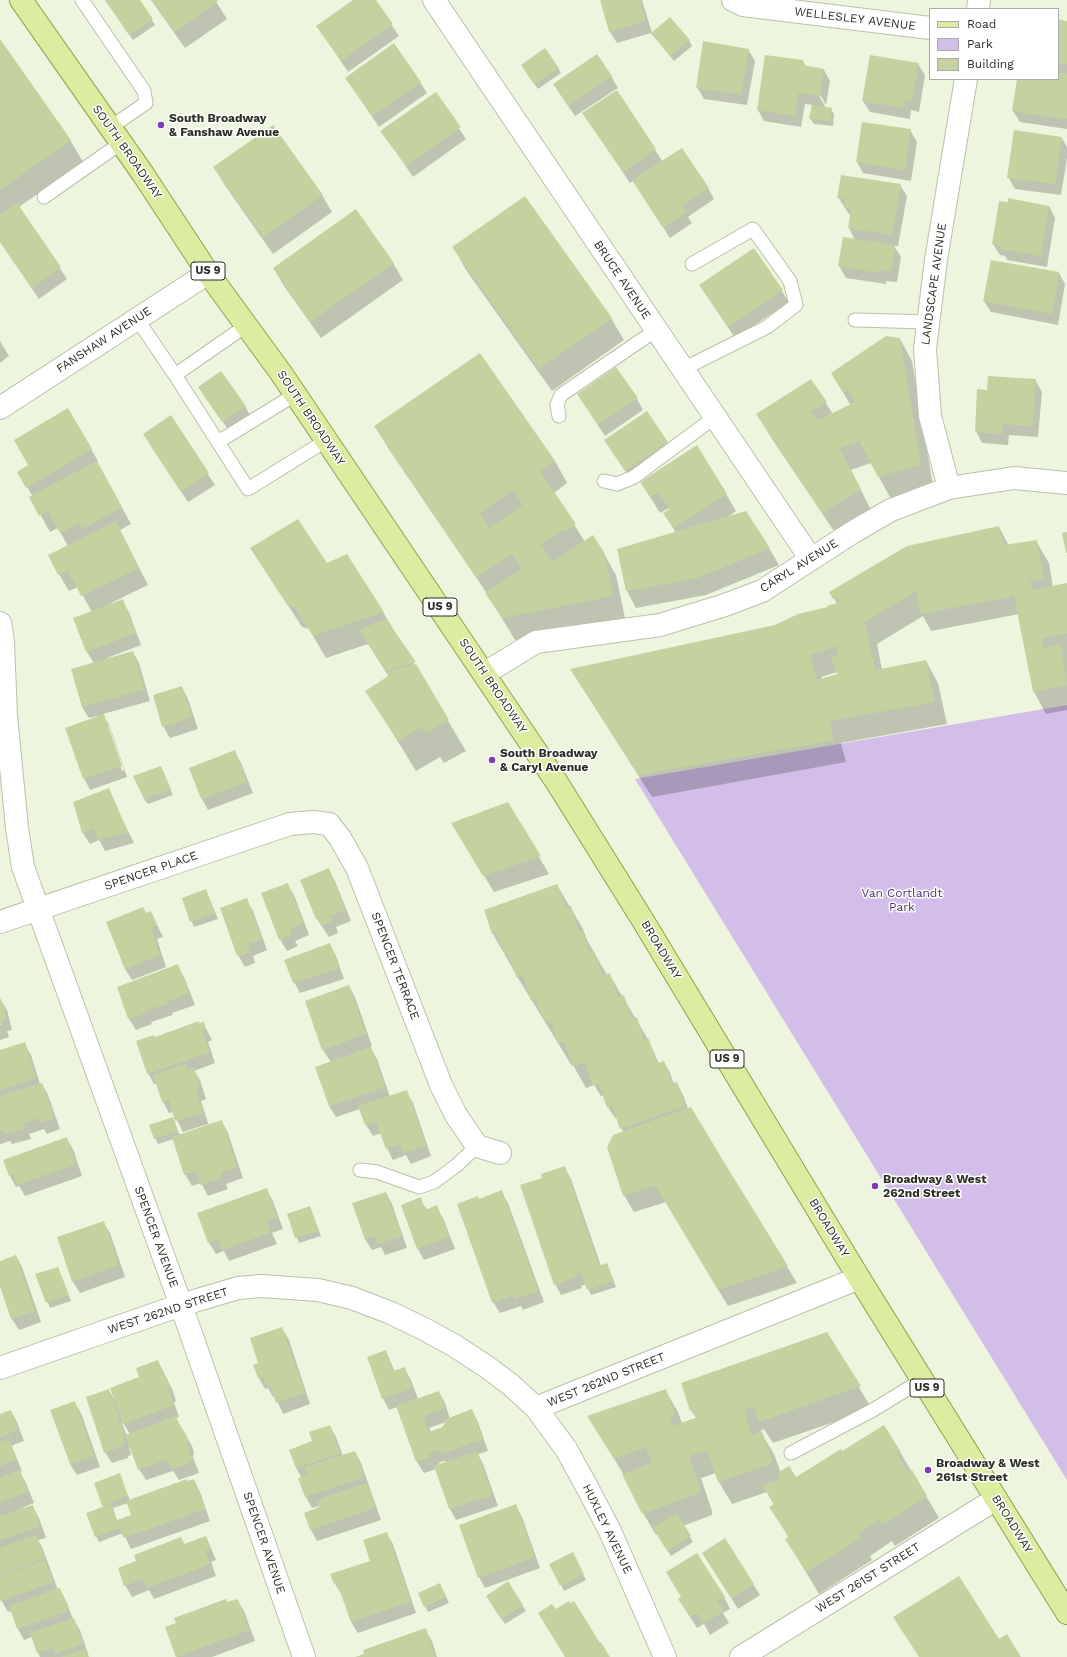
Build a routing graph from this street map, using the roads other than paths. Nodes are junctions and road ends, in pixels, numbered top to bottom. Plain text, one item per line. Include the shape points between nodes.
1 (82, 0) edge
2 (434, 0) edge
3 (733, 0) edge
4 (26, 2) edge
5 (929, 28) edge
6 (966, 80) edge
7 (116, 135) junction
8 (44, 197) dead end
9 (692, 264) dead end
10 (208, 272) junction
11 (137, 319) junction
12 (855, 320) dead end
13 (928, 322) junction
14 (247, 325) junction
15 (656, 330) junction
16 (683, 369) junction
17 (175, 375) junction
18 (296, 394) junction
19 (0, 408) edge
20 (559, 416) dead end
21 (715, 417) junction
22 (326, 440) junction
23 (218, 442) junction
24 (604, 481) dead end
25 (1067, 483) edge
26 (949, 488) junction
27 (811, 559) junction
28 (0, 623) edge
29 (485, 673) junction
30 (266, 833) joint
31 (593, 842) joint
32 (37, 909) junction
33 (0, 922) edge
34 (477, 1146) junction
35 (500, 1153) dead end
36 (360, 1170) dead end
37 (859, 1278) junction
38 (181, 1305) junction
39 (0, 1368) edge
40 (922, 1380) junction
41 (536, 1408) junction
42 (791, 1453) dead end
43 (996, 1499) junction
44 (1067, 1612) edge
45 (304, 1657) edge
46 (665, 1657) edge
47 (741, 1657) edge

1 - 7 lane via 144,91 146,103
2 - 15 street, BRUCE AVENUE
3 - 5 street, WELLESLEY AVENUE via 743,5
4 - 7 main road, SOUTH BROADWAY / US 9
6 - 13 street, LANDSCAPE AVENUE
7 - 8 lane
7 - 10 main road, SOUTH BROADWAY / US 9
9 - 16 lane via 753,229 790,281 796,305 767,327
10 - 11 street, FANSHAW AVENUE
10 - 14 main road, SOUTH BROADWAY / US 9
11 - 17 lane
11 - 19 street, FANSHAW AVENUE
12 - 13 lane
13 - 26 street, LANDSCAPE AVENUE via 925,349 930,416
14 - 17 lane
14 - 18 main road, SOUTH BROADWAY / US 9
15 - 16 street, BRUCE AVENUE
15 - 20 lane via 561,394 557,405
16 - 21 street, BRUCE AVENUE
17 - 23 lane
18 - 22 main road, SOUTH BROADWAY / US 9
18 - 23 lane
21 - 24 lane via 634,477 617,484
21 - 27 street, BRUCE AVENUE
22 - 23 lane via 248,489
22 - 29 main road, SOUTH BROADWAY / US 9
25 - 26 street, CARYL AVENUE via 1014,478
26 - 27 street, CARYL AVENUE via 891,510
27 - 29 street, CARYL AVENUE via 762,591 725,605 660,624 536,642
28 - 32 street, SPENCER AVENUE via 17,828 23,867
29 - 31 main road, SOUTH BROADWAY / US 9
30 - 32 street, SPENCER PLACE
30 - 34 street, SPENCER TERRACE via 290,824 313,822 329,824 340,838 357,868 441,1085 456,1115
31 - 37 main road, BROADWAY / US 9
32 - 33 street, SPENCER PLACE
32 - 38 street, SPENCER AVENUE
34 - 35 street
34 - 36 lane via 434,1182 419,1187 377,1172
37 - 40 main road, BROADWAY / US 9
37 - 41 street, WEST 262ND STREET
38 - 39 street, WEST 262ND STREET
38 - 41 street, WEST 262ND STREET via 238,1288 262,1286 318,1290 352,1298 391,1313 455,1346 511,1385
38 - 45 street, SPENCER AVENUE
40 - 42 lane via 873,1410
40 - 43 main road, BROADWAY / US 9
41 - 46 street, HUXLEY AVENUE via 566,1449 610,1531
43 - 44 main road, BROADWAY / US 9
43 - 47 street, WEST 261ST STREET

